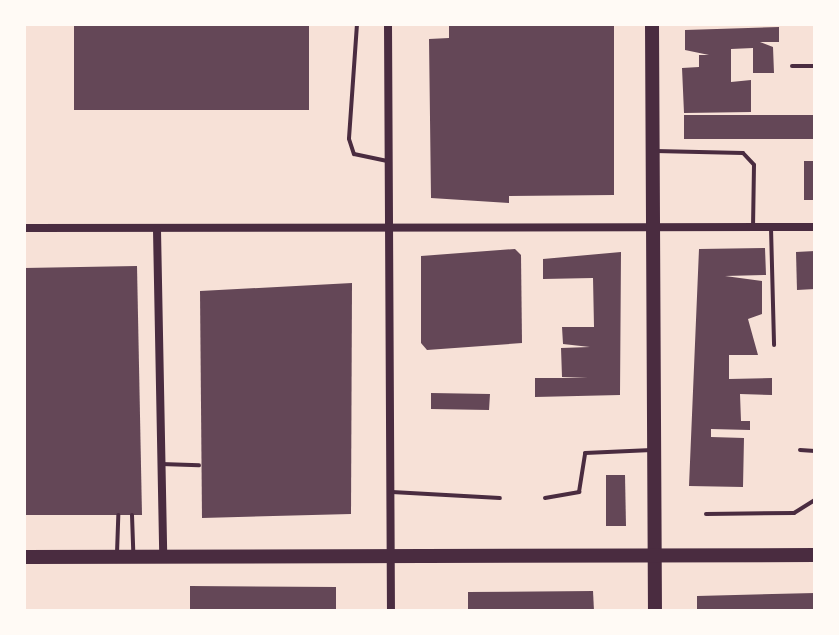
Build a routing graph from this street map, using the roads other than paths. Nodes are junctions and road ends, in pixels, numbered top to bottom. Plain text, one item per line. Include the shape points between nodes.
1 (357, 24) edge
2 (388, 24) edge
3 (652, 24) edge
4 (792, 66) dead end
5 (815, 66) edge
6 (653, 151) junction
7 (388, 161) junction
8 (654, 227) junction
9 (753, 227) junction
10 (771, 227) junction
11 (815, 227) edge
12 (24, 228) edge
13 (157, 230) junction
14 (387, 231) junction
15 (774, 345) dead end
16 (654, 450) junction
17 (800, 450) dead end
18 (815, 451) edge
19 (161, 464) junction
20 (199, 465) dead end
21 (389, 492) junction
22 (500, 498) dead end
23 (545, 498) dead end
24 (815, 500) edge
25 (706, 514) dead end
26 (118, 515) dead end
27 (132, 515) dead end
28 (163, 555) junction
29 (655, 555) junction
30 (815, 555) edge
31 (117, 556) junction
32 (133, 556) junction
33 (390, 556) junction
34 (24, 557) edge
35 (391, 611) edge
36 (655, 611) edge

1 - 7 lane via 349,139 354,154
2 - 7 street
3 - 6 main road
4 - 5 lane
6 - 8 main road
6 - 9 lane via 743,153 754,165
7 - 14 street
8 - 9 street
8 - 14 street
8 - 16 main road
9 - 10 street
10 - 11 street
10 - 15 lane
12 - 13 street
13 - 14 street
13 - 19 street
14 - 21 street
16 - 23 lane via 585,453 579,457 579,492
16 - 29 main road
17 - 18 lane
19 - 20 lane
19 - 28 street
21 - 22 lane
21 - 33 street
24 - 25 lane via 794,513
26 - 31 lane
27 - 32 lane
28 - 32 main road
28 - 33 main road
29 - 30 main road
29 - 33 main road
29 - 36 main road
31 - 32 main road
31 - 34 main road
33 - 35 street

